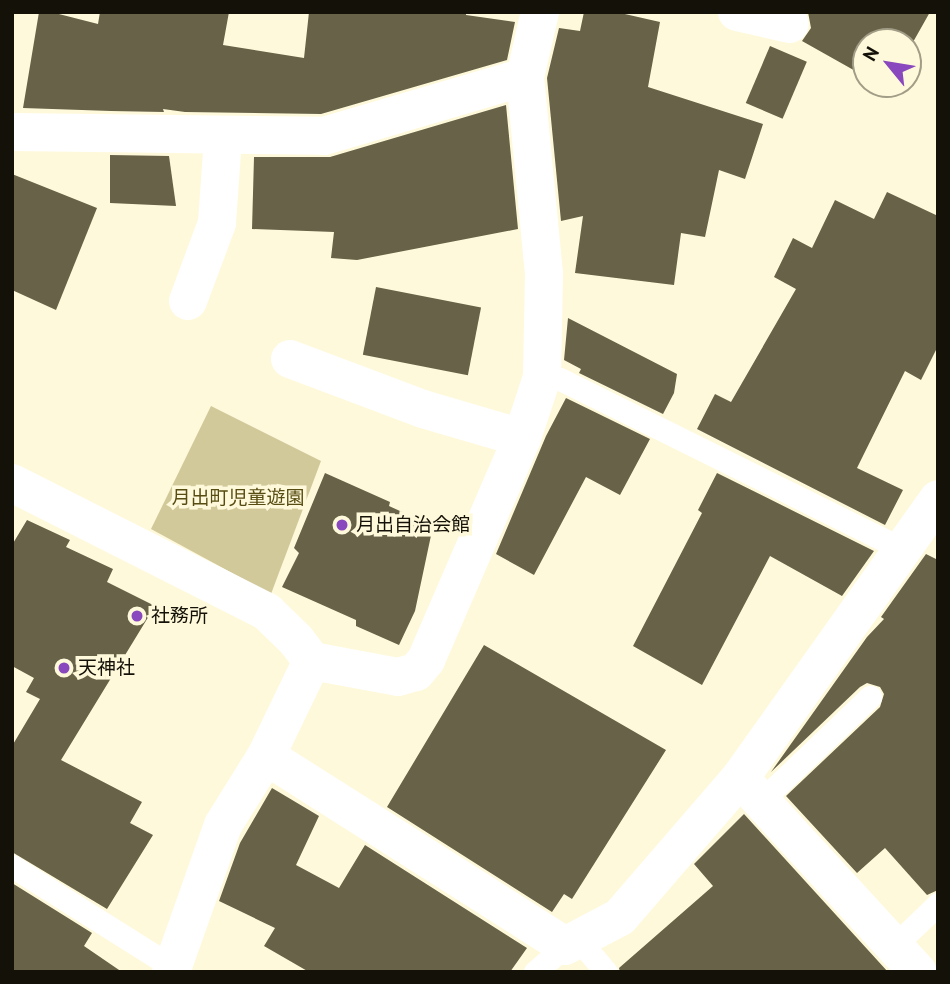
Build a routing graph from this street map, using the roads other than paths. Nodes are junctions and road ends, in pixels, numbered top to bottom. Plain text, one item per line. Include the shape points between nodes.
1 (540, 12) edge
2 (737, 12) edge
3 (790, 24) dead end
4 (525, 78) junction
5 (12, 132) edge
6 (223, 137) junction
7 (188, 301) dead end
8 (290, 359) dead end
9 (560, 379) dead end
10 (522, 438) junction
11 (12, 482) edge
12 (924, 529) edge
13 (312, 662) junction
14 (870, 697) dead end
15 (266, 756) junction
16 (751, 789) junction
17 (12, 866) edge
18 (938, 904) edge
19 (572, 942) junction
20 (906, 959) edge
21 (173, 970) edge
22 (535, 972) edge
23 (606, 972) edge

1 - 4 street
2 - 3 street
4 - 6 street via 324,136
4 - 10 street via 544,274 542,377
5 - 6 street
6 - 7 street via 217,223
8 - 10 street via 423,409
9 - 12 lane
10 - 13 street via 426,660 416,672 398,677
11 - 13 street via 267,612
12 - 16 street
13 - 15 street
14 - 16 lane
15 - 19 street
15 - 21 street via 223,825
16 - 19 street via 620,917
16 - 20 street
17 - 21 lane
18 - 20 lane
19 - 22 lane
19 - 23 lane

